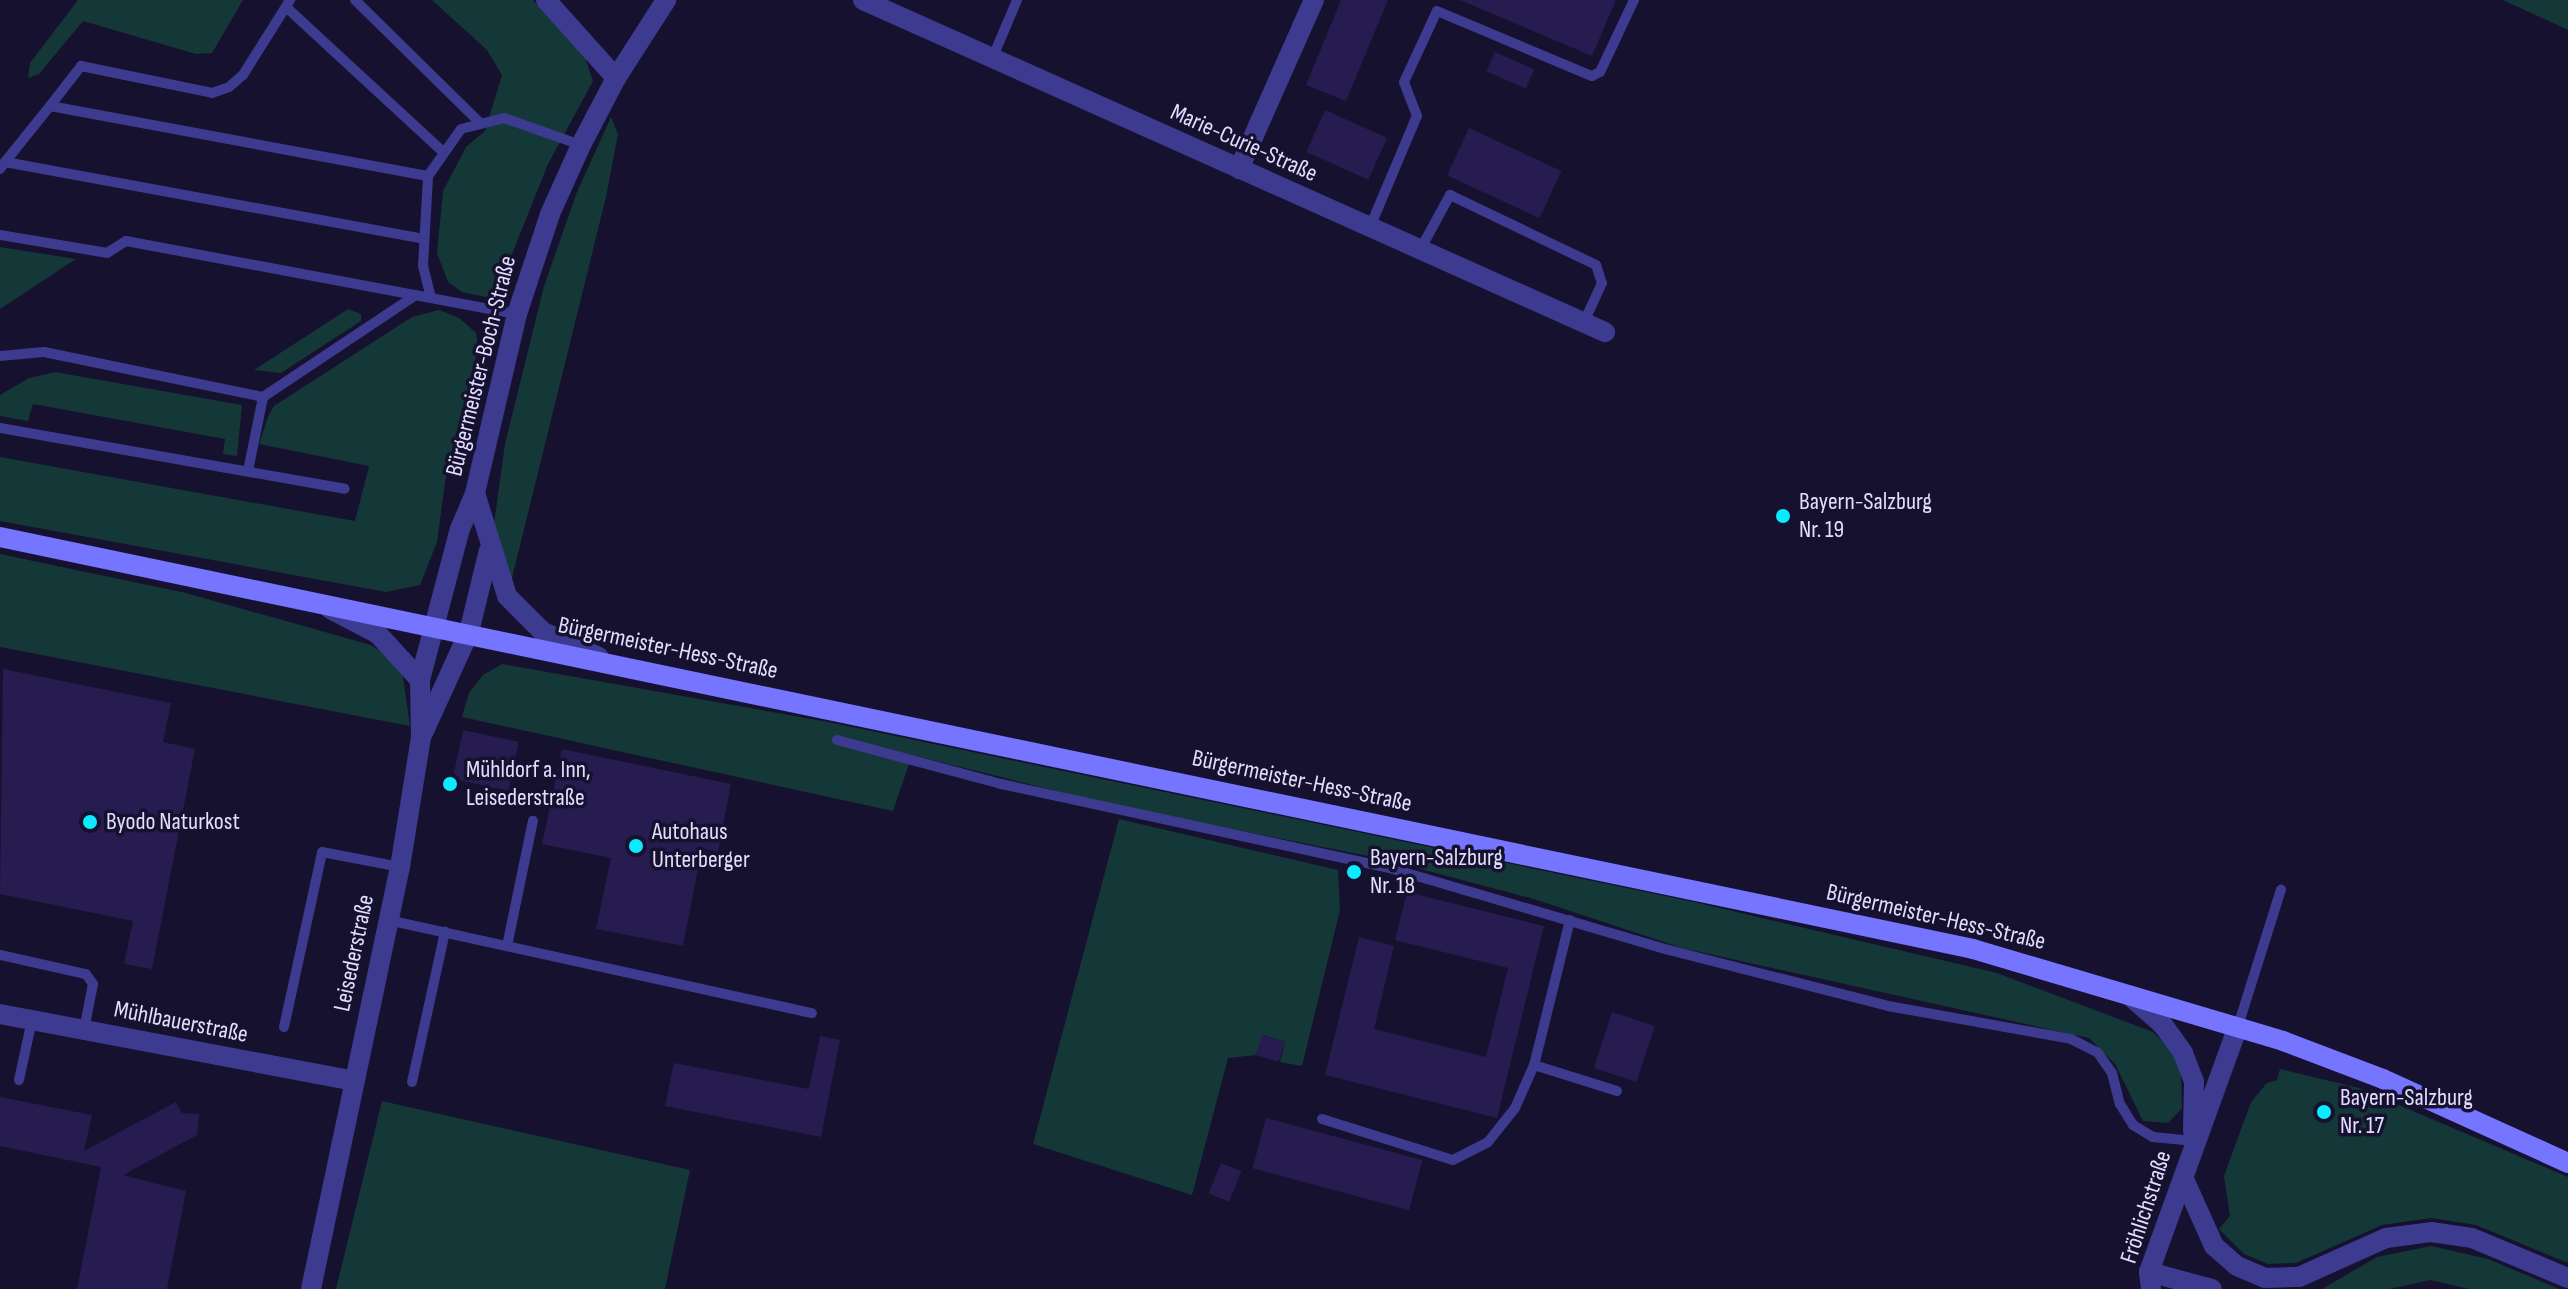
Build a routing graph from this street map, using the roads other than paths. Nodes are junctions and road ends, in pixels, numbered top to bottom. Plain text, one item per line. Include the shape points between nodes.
1 (355, 0) edge
2 (546, 0) edge
3 (666, 0) edge
4 (863, 0) edge
5 (1017, 0) edge
6 (1314, 0) edge
7 (1634, 0) edge
8 (288, 4) edge
9 (992, 59) junction
10 (616, 78) junction
11 (50, 106) junction
12 (478, 121) junction
13 (581, 145) junction
14 (442, 151) junction
15 (3, 165) edge
16 (1239, 169) junction
17 (428, 176) junction
18 (1370, 227) junction
19 (0, 235) edge
20 (424, 239) junction
21 (1420, 250) junction
22 (416, 295) junction
23 (431, 298) junction
24 (517, 314) junction
25 (1584, 322) junction
26 (1605, 332) dead end
27 (0, 356) edge
28 (263, 397) junction
29 (0, 428) edge
30 (248, 471) junction
31 (345, 489) dead end
32 (475, 493) junction
33 (0, 537) edge
34 (489, 548) junction
35 (316, 601) junction
36 (432, 626) junction
37 (469, 632) junction
38 (606, 661) junction
39 (420, 680) junction
40 (421, 737) junction
41 (837, 740) dead end
42 (533, 821) dead end
43 (400, 867) junction
44 (2281, 890) dead end
45 (388, 920) junction
46 (1570, 920) junction
47 (445, 932) junction
48 (507, 946) junction
49 (0, 955) edge
50 (2123, 990) junction
51 (812, 1013) dead end
52 (0, 1014) edge
53 (32, 1020) junction
54 (2238, 1026) junction
55 (284, 1027) dead end
56 (84, 1030) junction
57 (1534, 1065) junction
58 (19, 1080) dead end
59 (353, 1081) junction
60 (412, 1082) dead end
61 (1617, 1091) dead end
62 (1322, 1119) dead end
63 (2194, 1141) junction
64 (2568, 1163) edge
65 (2184, 1179) junction
66 (2314, 1272) junction
67 (2568, 1278) edge
68 (2150, 1281) edge
69 (311, 1289) edge
70 (2212, 1289) edge
71 (2290, 1289) edge

1 - 12 lane
2 - 10 street
3 - 10 street, Bürgermeister-Boch-Straße
4 - 9 street, Marie-Curie-Straße
5 - 9 lane
6 - 16 street
7 - 18 lane via 1600,72 1592,76 1437,11 1404,82 1417,116
8 - 11 lane via 243,75 229,87 212,93 81,66
8 - 14 lane
9 - 16 street, Marie-Curie-Straße
10 - 13 street, Bürgermeister-Boch-Straße
11 - 15 lane
11 - 17 lane
12 - 13 lane via 504,118
12 - 14 lane via 461,129
13 - 24 street, Bürgermeister-Boch-Straße via 550,214
14 - 17 lane
15 - 20 lane
16 - 18 street, Marie-Curie-Straße
17 - 20 lane
18 - 21 street, Marie-Curie-Straße
19 - 22 lane via 107,253 126,241
20 - 23 lane
21 - 25 street, Marie-Curie-Straße
21 - 25 lane via 1450,195 1596,265 1602,283
22 - 23 lane
22 - 28 lane
23 - 24 lane
24 - 32 street, Bürgermeister-Boch-Straße
25 - 26 street, Marie-Curie-Straße
27 - 28 lane via 44,352
28 - 30 lane
29 - 30 lane
30 - 31 lane
32 - 34 street
32 - 36 street, Bürgermeister-Boch-Straße
33 - 35 main road, Bürgermeister-Hess-Straße
34 - 37 street
34 - 38 street via 497,575 519,612 543,632
35 - 36 main road, Bürgermeister-Hess-Straße
35 - 39 street via 378,634
36 - 37 main road, Bürgermeister-Hess-Straße
36 - 39 street, Leisederstraße
37 - 38 main road, Bürgermeister-Hess-Straße
37 - 40 street
38 - 50 main road, Bürgermeister-Hess-Straße via 1973,949
39 - 40 street, Leisederstraße
40 - 43 street, Leisederstraße
41 - 46 lane via 1001,784 1393,869
42 - 48 lane
43 - 45 street, Leisederstraße
43 - 55 lane via 322,852
44 - 54 lane
45 - 47 lane
45 - 59 street, Leisederstraße
46 - 57 lane
46 - 63 lane via 1888,1006 2071,1039 2098,1053 2133,1125 2153,1137
47 - 48 lane
47 - 60 lane
48 - 51 lane
49 - 56 lane via 86,974 93,984
50 - 54 main road, Bürgermeister-Hess-Straße
50 - 63 street, Fröhlichstraße via 2163,1025 2183,1053 2194,1082
52 - 53 street, Mühlbauerstraße
53 - 56 street, Mühlbauerstraße
53 - 58 lane
54 - 63 street, Fröhlichstraße
54 - 64 main road, Bürgermeister-Hess-Straße via 2383,1079
56 - 59 street, Mühlbauerstraße
57 - 61 lane
57 - 62 lane via 1515,1108 1488,1142 1453,1160
59 - 69 street, Leisederstraße
63 - 65 street, Fröhlichstraße
65 - 66 street via 2202,1227 2237,1266 2265,1278
65 - 68 street, Fröhlichstraße
66 - 67 street via 2386,1238 2431,1232 2472,1238
66 - 71 street
68 - 70 street

